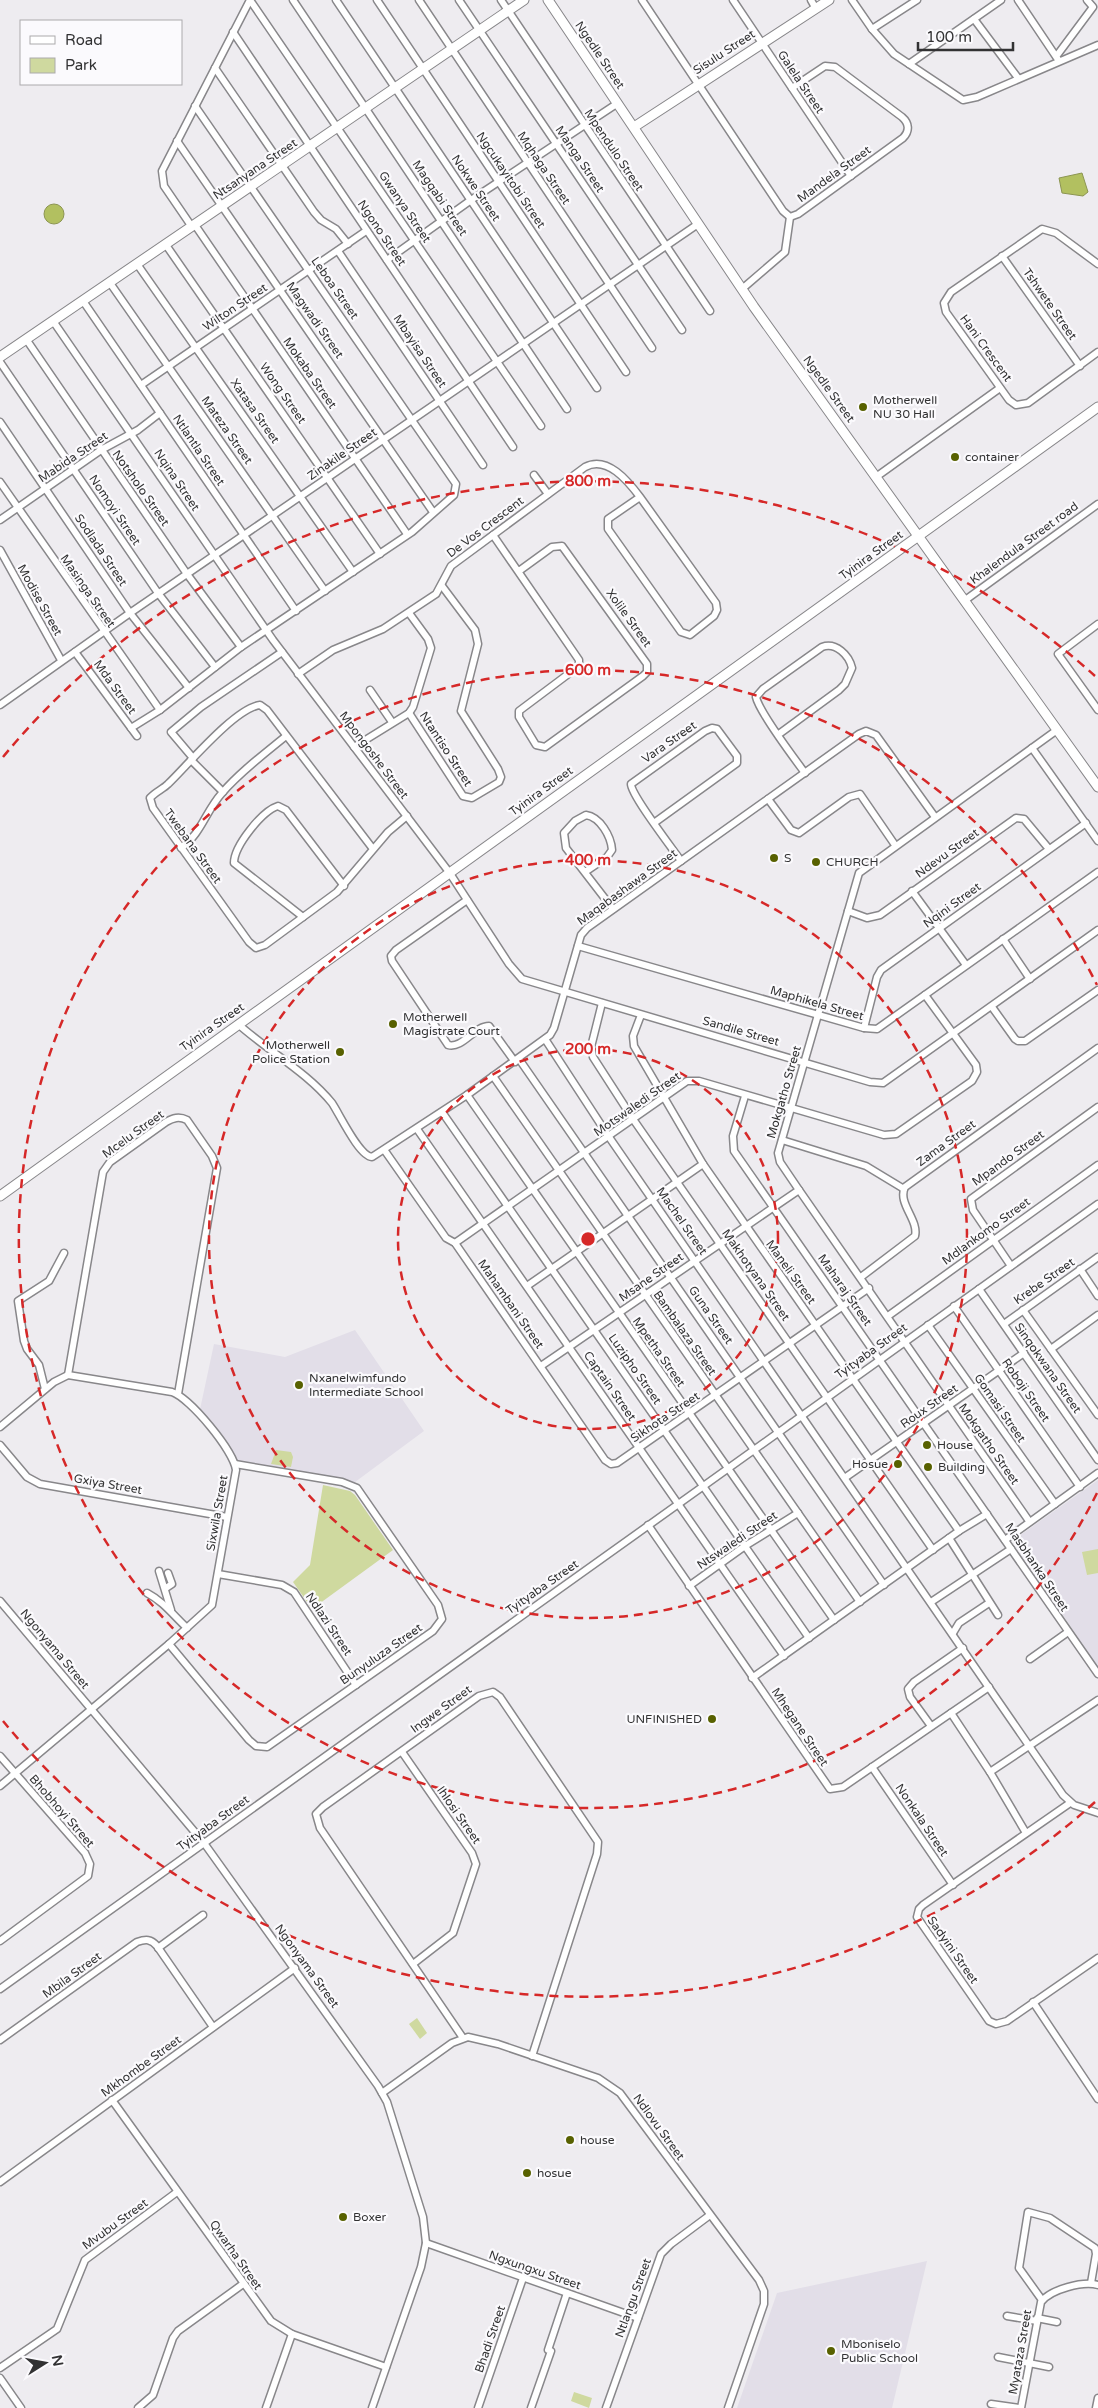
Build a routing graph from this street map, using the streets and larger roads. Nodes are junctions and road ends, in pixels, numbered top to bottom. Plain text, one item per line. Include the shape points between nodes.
1 (250, 0) edge
2 (293, 0) edge
3 (336, 0) edge
4 (377, 0) edge
5 (418, 0) edge
6 (459, 0) edge
7 (501, 0) edge
8 (524, 0) edge
9 (548, 0) edge
10 (642, 0) edge
11 (733, 0) edge
12 (811, 0) edge
13 (829, 0) edge
14 (852, 0) edge
15 (916, 0) edge
16 (1001, 0) edge
17 (1018, 0) edge
18 (1087, 0) edge
19 (816, 9) junction
20 (508, 11) junction
21 (974, 18) junction
22 (872, 29) junction
23 (479, 30) junction
24 (233, 32) junction
25 (761, 43) junction
26 (1098, 45) edge
27 (452, 50) junction
28 (1058, 57) junction
29 (909, 64) junction
30 (214, 68) junction
31 (423, 69) junction
32 (1018, 78) junction
33 (698, 84) junction
34 (395, 88) junction
35 (792, 88) junction
36 (618, 103) junction
37 (195, 106) junction
38 (365, 108) junction
39 (584, 126) junction
40 (338, 127) junction
41 (634, 127) junction
42 (177, 141) junction
43 (556, 144) junction
44 (310, 146) junction
45 (527, 163) junction
46 (282, 166) junction
47 (851, 176) junction
48 (499, 182) junction
49 (252, 187) junction
50 (471, 200) junction
51 (222, 206) junction
52 (790, 217) junction
53 (442, 220) junction
54 (698, 224) junction
55 (193, 226) junction
56 (366, 231) junction
57 (414, 240) junction
58 (166, 244) junction
59 (348, 244) junction
60 (665, 246) junction
61 (338, 251) junction
62 (1002, 256) junction
63 (386, 260) junction
64 (137, 264) junction
65 (1098, 264) edge
66 (637, 265) junction
67 (308, 270) junction
68 (110, 282) junction
69 (608, 284) junction
70 (742, 289) junction
71 (280, 290) junction
72 (83, 301) junction
73 (580, 303) junction
74 (252, 309) junction
75 (710, 311) dead end
76 (53, 320) junction
77 (553, 322) junction
78 (224, 327) junction
79 (682, 330) dead end
80 (26, 339) junction
81 (524, 342) junction
82 (196, 346) junction
83 (652, 348) dead end
84 (1098, 352) edge
85 (0, 357) edge
86 (497, 361) junction
87 (0, 362) edge
88 (169, 366) junction
89 (1080, 366) junction
90 (626, 372) dead end
91 (468, 381) junction
92 (141, 385) junction
93 (597, 388) dead end
94 (1000, 388) junction
95 (440, 400) junction
96 (1098, 407) edge
97 (568, 409) dead end
98 (160, 412) junction
99 (412, 419) junction
100 (0, 422) edge
101 (541, 426) dead end
102 (130, 432) junction
103 (384, 439) junction
104 (513, 447) dead end
105 (101, 450) junction
106 (356, 458) junction
107 (483, 465) dead end
108 (73, 469) junction
109 (534, 475) dead end
110 (327, 477) junction
111 (876, 477) junction
112 (0, 482) edge
113 (46, 489) junction
114 (548, 494) junction
115 (301, 496) junction
116 (640, 497) junction
117 (1098, 504) edge
118 (18, 509) junction
119 (433, 512) junction
120 (273, 515) junction
121 (0, 520) edge
122 (407, 534) junction
123 (243, 535) junction
124 (493, 535) junction
125 (918, 537) junction
126 (0, 550) edge
127 (380, 554) junction
128 (214, 556) junction
129 (353, 572) junction
130 (519, 572) junction
131 (187, 574) junction
132 (442, 586) junction
133 (325, 591) junction
134 (158, 593) junction
135 (964, 601) junction
136 (296, 611) junction
137 (130, 612) junction
138 (409, 613) junction
139 (1098, 624) edge
140 (267, 631) junction
141 (103, 632) junction
142 (241, 647) junction
143 (74, 652) junction
144 (282, 652) junction
145 (61, 660) junction
146 (215, 667) junction
147 (298, 674) junction
148 (189, 688) junction
149 (370, 690) dead end
150 (0, 705) edge
151 (160, 710) junction
152 (1098, 710) edge
153 (408, 713) junction
154 (392, 722) junction
155 (131, 728) junction
156 (1057, 730) junction
157 (778, 734) junction
158 (137, 736) dead end
159 (286, 736) junction
160 (354, 747) junction
161 (1032, 748) junction
162 (192, 759) junction
163 (805, 773) junction
164 (1098, 787) edge
165 (223, 792) junction
166 (768, 800) junction
167 (407, 816) junction
168 (935, 817) junction
169 (654, 822) junction
170 (1086, 823) junction
171 (1098, 840) edge
172 (895, 845) junction
173 (181, 848) junction
174 (374, 849) junction
175 (1049, 849) junction
176 (681, 861) junction
177 (449, 872) junction
178 (585, 872) junction
179 (1098, 872) edge
180 (344, 886) junction
181 (912, 891) junction
182 (467, 900) junction
183 (613, 909) junction
184 (848, 911) junction
185 (303, 917) junction
186 (938, 929) junction
187 (1098, 930) edge
188 (1003, 939) junction
189 (578, 946) junction
190 (966, 965) junction
191 (1030, 979) junction
192 (1098, 990) edge
193 (563, 992) junction
194 (925, 994) junction
195 (602, 1003) junction
196 (992, 1007) junction
197 (641, 1015) junction
198 (818, 1015) junction
199 (238, 1024) junction
200 (864, 1028) junction
201 (954, 1034) junction
202 (545, 1039) junction
203 (1098, 1048) edge
204 (517, 1060) junction
205 (804, 1061) junction
206 (493, 1076) junction
207 (467, 1095) junction
208 (745, 1096) junction
209 (663, 1098) junction
210 (1098, 1106) edge
211 (791, 1109) junction
212 (442, 1112) junction
213 (633, 1119) junction
214 (417, 1129) junction
215 (609, 1137) junction
216 (782, 1140) junction
217 (385, 1151) junction
218 (584, 1153) junction
219 (702, 1164) junction
220 (1098, 1165) edge
221 (558, 1170) junction
222 (677, 1182) junction
223 (532, 1189) junction
224 (904, 1189) junction
225 (799, 1190) junction
226 (0, 1196) edge
227 (652, 1199) junction
228 (1098, 1204) edge
229 (507, 1206) junction
230 (773, 1208) junction
231 (628, 1215) junction
232 (483, 1223) junction
233 (745, 1227) junction
234 (602, 1233) junction
235 (994, 1239) junction
236 (720, 1243) junction
237 (455, 1244) junction
238 (576, 1252) junction
239 (64, 1253) dead end
240 (1098, 1257) edge
241 (695, 1260) junction
242 (1011, 1266) junction
243 (551, 1269) junction
244 (1080, 1269) junction
245 (671, 1277) junction
246 (861, 1277) junction
247 (526, 1286) junction
248 (868, 1288) junction
249 (979, 1289) junction
250 (646, 1296) junction
251 (1098, 1296) edge
252 (954, 1306) junction
253 (842, 1307) junction
254 (1023, 1310) junction
255 (619, 1313) junction
256 (1098, 1315) edge
257 (888, 1316) junction
258 (1004, 1324) junction
259 (928, 1325) junction
260 (816, 1326) junction
261 (594, 1329) junction
262 (904, 1342) junction
263 (790, 1344) junction
264 (569, 1347) junction
265 (1051, 1349) junction
266 (1024, 1353) junction
267 (880, 1359) junction
268 (766, 1361) junction
269 (541, 1366) junction
270 (999, 1371) junction
271 (68, 1375) junction
272 (741, 1378) junction
273 (853, 1378) junction
274 (45, 1389) junction
275 (973, 1389) junction
276 (178, 1394) junction
277 (716, 1396) junction
278 (827, 1397) junction
279 (949, 1406) junction
280 (689, 1415) junction
281 (803, 1415) junction
282 (1098, 1415) edge
283 (924, 1424) junction
284 (0, 1427) edge
285 (664, 1431) junction
286 (778, 1432) junction
287 (897, 1442) junction
288 (0, 1445) edge
289 (639, 1448) junction
290 (754, 1450) junction
291 (871, 1460) junction
292 (1098, 1460) edge
293 (620, 1461) joint
294 (235, 1464) junction
295 (728, 1469) junction
296 (1098, 1473) edge
297 (846, 1477) junction
298 (703, 1486) junction
299 (1080, 1487) junction
300 (677, 1504) junction
301 (1055, 1504) junction
302 (798, 1513) junction
303 (987, 1514) junction
304 (228, 1517) junction
305 (1029, 1521) junction
306 (648, 1525) junction
307 (771, 1531) junction
308 (959, 1531) junction
309 (949, 1538) junction
310 (1005, 1540) junction
311 (745, 1546) junction
312 (1012, 1549) junction
313 (933, 1550) junction
314 (719, 1564) junction
315 (908, 1568) junction
316 (159, 1571) dead end
317 (168, 1573) dead end
318 (218, 1574) junction
319 (970, 1575) junction
320 (884, 1585) junction
321 (689, 1586) junction
322 (166, 1588) junction
323 (147, 1593) dead end
324 (0, 1601) edge
325 (860, 1602) junction
326 (931, 1602) junction
327 (989, 1603) junction
328 (171, 1610) junction
329 (998, 1614) dead end
330 (834, 1620) junction
331 (187, 1628) junction
332 (1068, 1632) junction
333 (953, 1633) junction
334 (809, 1638) junction
335 (169, 1644) junction
336 (963, 1648) junction
337 (784, 1656) junction
338 (1030, 1659) dead end
339 (1098, 1674) edge
340 (752, 1678) junction
341 (356, 1685) junction
342 (989, 1687) junction
343 (1098, 1700) edge
344 (91, 1710) junction
345 (950, 1713) junction
346 (931, 1726) junction
347 (1030, 1745) junction
348 (402, 1752) junction
349 (0, 1756) edge
350 (872, 1767) junction
351 (990, 1772) junction
352 (14, 1773) junction
353 (0, 1786) edge
354 (1070, 1803) junction
355 (1098, 1813) edge
356 (1026, 1834) junction
357 (204, 1843) junction
358 (953, 1885) junction
359 (203, 1914) dead end
360 (0, 1941) edge
361 (158, 1948) junction
362 (1098, 1958) edge
363 (413, 1964) junction
364 (295, 1968) junction
365 (0, 1989) edge
366 (1033, 2002) junction
367 (213, 2027) junction
368 (463, 2038) junction
369 (0, 2040) edge
370 (532, 2056) junction
371 (382, 2093) junction
372 (1098, 2099) edge
373 (112, 2100) junction
374 (0, 2182) edge
375 (178, 2192) junction
376 (710, 2215) junction
377 (426, 2243) junction
378 (523, 2278) junction
379 (243, 2284) junction
380 (1094, 2284) edge
381 (567, 2294) junction
382 (1042, 2300) junction
383 (1007, 2316) dead end
384 (638, 2318) junction
385 (1037, 2320) junction
386 (1057, 2322) dead end
387 (292, 2334) junction
388 (998, 2357) dead end
389 (1029, 2363) junction
390 (386, 2367) junction
391 (1049, 2367) dead end
392 (0, 2368) edge
393 (0, 2378) edge
394 (1098, 2398) edge
395 (991, 2404) dead end
396 (21, 2408) edge
397 (138, 2408) edge
398 (266, 2408) edge
399 (372, 2408) edge
400 (478, 2408) edge
401 (531, 2408) edge
402 (606, 2408) edge
403 (728, 2408) edge
404 (1020, 2408) edge
405 (1096, 2408) edge

1 - 24 street, Mokaba Street
1 - 40 street, Gwanya Street
2 - 38 street, Magqabi Street
3 - 34 street, Nokwe Street
4 - 31 street, Ngcukayitobi Street
5 - 27 street, Mqhaga Street
6 - 23 street, Manga Street
7 - 20 street, Mpendulo Street
8 - 20 street, Ntsanyana Street
9 - 36 street, Ngedle Street
10 - 33 street, Mandela Street
11 - 25 street, Galela Street
12 - 19 street
13 - 19 street, Sisulu Street
14 - 22 street
15 - 22 street
16 - 21 street
17 - 28 street
18 - 28 street via 1093,7
19 - 25 street, Sisulu Street
20 - 23 street, Ntsanyana Street
20 - 39 street, Mpendulo Street
21 - 29 street
21 - 32 street
22 - 29 street via 894,54
23 - 27 street, Ntsanyana Street
23 - 43 street, Manga Street
24 - 30 street, Mokaba Street
24 - 44 street, Ngono Street
25 - 33 street, Sisulu Street
25 - 35 street, Galela Street
26 - 28 street
27 - 31 street, Ntsanyana Street
27 - 45 street, Mqhaga Street
28 - 32 street
29 - 32 street via 963,100
30 - 37 street, Mokaba Street
30 - 46 street
31 - 34 street, Ntsanyana Street
31 - 48 street, Ngcukayitobi Street
33 - 41 street, Sisulu Street
33 - 52 street, Mandela Street
34 - 38 street, Ntsanyana Street
34 - 50 street, Nokwe Street
35 - 47 street, Galela Street
35 - 47 street, Mandela Street via 822,68 832,66 905,120 908,129 904,138
36 - 39 street
36 - 41 street, Ngedle Street
37 - 42 street, Mokaba Street
37 - 49 street, Leboa Street
38 - 40 street, Ntsanyana Street
38 - 53 street, Magqabi Street
39 - 43 street
39 - 60 street, Mpendulo Street
40 - 44 street, Ntsanyana Street
40 - 57 street, Gwanya Street
41 - 54 street, Ngedle Street
42 - 51 street, Magwadi Street
42 - 55 street, Mokaba Street via 161,176 164,186
43 - 45 street
43 - 66 street, Manga Street
44 - 46 street, Ntsanyana Street
44 - 56 street, Ngono Street
45 - 48 street
45 - 69 street, Mqhaga Street
46 - 49 street, Ntsanyana Street
46 - 59 street via 317,217 336,229
47 - 52 street, Mandela Street
48 - 50 street
48 - 73 street, Ngcukayitobi Street
49 - 51 street, Ntsanyana Street
49 - 67 street, Leboa Street
50 - 53 street
50 - 77 street, Nokwe Street
51 - 55 street, Ntsanyana Street
51 - 71 street, Magwadi Street
52 - 70 street via 785,252
53 - 57 street
53 - 81 street, Magqabi Street
54 - 60 street, Zinakile Street
54 - 70 street, Ngedle Street
55 - 58 street, Ntsanyana Street
55 - 74 street, Mokaba Street
56 - 59 street, Wilton Street
56 - 63 street, Ngono Street
57 - 63 street
57 - 86 street, Gwanya Street
58 - 64 street, Ntsanyana Street
58 - 78 street, Wong Street
59 - 61 street, Wilton Street
60 - 66 street, Zinakile Street
60 - 75 street, Mpendulo Street
61 - 67 street, Wilton Street
61 - 95 street, Mbayisa Street
62 - 65 street, Hani Crescent via 1046,229
62 - 89 street, Tshwete Street
62 - 94 street, Hani Crescent via 951,292 944,303 946,312
63 - 91 street, Ngono Street
64 - 68 street, Ntsanyana Street
64 - 82 street, Xatasa Street
66 - 69 street, Zinakile Street
66 - 79 street, Manga Street
67 - 71 street, Wilton Street
67 - 99 street, Leboa Street
68 - 72 street, Ntsanyana Street
68 - 88 street, Mateza Street
69 - 73 street, Zinakile Street
69 - 83 street, Mqhaga Street
70 - 111 street, Ngedle Street
71 - 74 street, Wilton Street
71 - 103 street, Magwadi Street
72 - 76 street, Ntsanyana Street
72 - 92 street, Ntlantla Street
73 - 77 street, Zinakile Street
73 - 90 street, Ngcukayitobi Street
74 - 78 street, Wilton Street
74 - 106 street, Mokaba Street
76 - 80 street, Ntsanyana Street
76 - 102 street, Nqina Street
77 - 81 street, Zinakile Street
77 - 93 street, Nokwe Street
78 - 82 street, Wilton Street
78 - 110 street, Wong Street
80 - 85 street, Ntsanyana Street
80 - 105 street, Notsholo Street
81 - 86 street, Zinakile Street
81 - 97 street, Magqabi Street
82 - 88 street, Wilton Street
82 - 115 street, Xatasa Street
84 - 89 street, Hani Crescent
86 - 91 street, Zinakile Street
86 - 101 street, Gwanya Street
87 - 108 street, Nomoyi Street
88 - 92 street, Wilton Street
88 - 120 street, Mateza Street
89 - 94 street, Hani Crescent via 1024,404 1012,403
91 - 95 street, Zinakile Street
91 - 104 street, Ngono Street
92 - 98 street, Ntlantla Street
94 - 111 street
95 - 99 street, Zinakile Street
95 - 107 street, Mbayisa Street
96 - 125 street, Tyinira Street
98 - 102 street, Mabida Street via 138,430
98 - 123 street, Ntlantla Street
99 - 103 street, Zinakile Street
99 - 119 street, Leboa Street via 456,484 454,495
100 - 113 street, Sodlada Street
102 - 105 street, Mabida Street
102 - 128 street, Nqina Street
103 - 106 street, Zinakile Street
103 - 119 street, Magwadi Street
105 - 108 street, Mabida Street
105 - 131 street, Notsholo Street
106 - 110 street, Zinakile Street
106 - 122 street, Mokaba Street
108 - 113 street, Mabida Street
108 - 134 street, Nomoyi Street
109 - 114 street
110 - 115 street, Zinakile Street
110 - 127 street, Wong Street
111 - 125 street, Ngedle Street
112 - 118 street, Masinga Street
113 - 118 street, Mabida Street
113 - 137 street, Sodlada Street
114 - 116 street, De Vos Crescent via 585,467 599,463 625,478
114 - 124 street, De Vos Crescent
115 - 120 street, Zinakile Street
115 - 129 street, Xatasa Street
116 - 116 street, De Vos Crescent via 608,519 608,529 681,632 690,635 714,616 718,610 716,603
117 - 135 street, Khalendula Street road
118 - 121 street, Mabida Street
118 - 141 street, Masinga Street
119 - 122 street
120 - 123 street, Zinakile Street
120 - 133 street, Mateza Street
122 - 127 street
123 - 128 street, Zinakile Street
123 - 136 street, Ntlantla Street
124 - 130 street, Xolile Street
124 - 132 street, De Vos Crescent via 451,566
125 - 135 street, Ngedle Street
125 - 177 street, Tyinira Street
126 - 145 street, Modise Street
127 - 129 street
128 - 131 street, Zinakile Street
128 - 140 street, Nqina Street
129 - 133 street
130 - 130 street, Xolile Street via 579,660 574,669 519,711 519,717 536,745 545,747 643,676 647,672 647,664 562,546 552,547
131 - 134 street, Zinakile Street
131 - 142 street, Notsholo Street
132 - 138 street, De Vos Crescent
132 - 153 street, Ntantiso Street via 477,634 478,644 461,711 498,769 501,777 498,782 472,798 463,796
133 - 136 street
134 - 137 street, Zinakile Street
134 - 146 street, Nomoyi Street
135 - 156 street, Ngedle Street
136 - 140 street
137 - 141 street, Zinakile Street
137 - 148 street, Sodlada Street
138 - 147 street, De Vos Crescent via 377,632 334,650
138 - 153 street, Ntantiso Street via 431,648 413,707
139 - 152 street via 1058,654
140 - 142 street
140 - 144 street, Nqina Street
141 - 143 street, Zinakile Street
141 - 151 street, Masinga Street
142 - 146 street
143 - 145 street, Zinakile Street
143 - 155 street, Mda Street
144 - 147 street, Mpongoshe Street
144 - 162 street via 230,686 171,732
145 - 150 street, Zinakile Street
146 - 148 street
147 - 160 street, Mpongoshe Street
148 - 151 street
149 - 154 street
151 - 155 street
153 - 154 street
154 - 160 street
155 - 158 street, Mda Street
156 - 161 street, Mokgatho Street
156 - 164 street, Ngedle Street
157 - 157 street via 845,684 852,668 840,650 822,647 758,693 757,701
157 - 163 street
159 - 162 street, Twebana Street via 263,706 255,706 227,725
159 - 165 street
159 - 174 street, Twebana Street
160 - 167 street, Mpongoshe Street
161 - 168 street, Mokgatho Street
161 - 170 street
162 - 165 street
162 - 173 street, Twebana Street via 150,801
163 - 166 street, Maqabashawa Street
163 - 168 street, Maqabashawa Street via 859,734 870,731
165 - 173 street via 208,810 194,838
166 - 172 street via 791,830 799,832 850,797 860,794
166 - 176 street, Maqabashawa Street
167 - 174 street, Twebana Street
167 - 177 street, Mpongoshe Street
168 - 172 street, Mokgatho Street
169 - 169 street, Vara Street via 737,763 736,756 717,729 705,731 631,784
169 - 176 street, Vara Street
170 - 171 street
170 - 175 street, Nqini Street
172 - 184 street, Mokgatho Street via 859,873
173 - 185 street, Twebana Street via 253,946 265,945
174 - 180 street, Twebana Street
175 - 181 street, Ndevu Street via 1024,819 1016,818
175 - 186 street, Nqini Street
176 - 183 street, Maqabashawa Street
177 - 182 street, Sandile Street
177 - 199 street, Tyinira Street
178 - 178 street via 563,839 568,828 586,815 598,820 612,850
178 - 183 street
179 - 188 street, Maphikela Street
180 - 185 street, Twebana Street
180 - 185 street via 286,810 278,806 270,810 244,837 234,863
181 - 184 street, Ndevu Street via 876,917 867,918
181 - 186 street
182 - 193 street, Sandile Street via 518,977
182 - 204 street, Guna Street via 396,950 391,956 392,961 448,1044 456,1045 480,1028 489,1026
183 - 189 street, Maqabashawa Street via 583,931
184 - 198 street, Mokgatho Street
186 - 190 street
186 - 200 street, Nqini Street via 881,970
187 - 191 street, Sandile Street
188 - 190 street, Maphikela Street
188 - 191 street
189 - 193 street, Maqabashawa Street
189 - 198 street, Maphikela Street
190 - 194 street, Maphikela Street
191 - 196 street, Sandile Street
192 - 196 street via 1025,1041 1015,1038
193 - 195 street, Sandile Street
193 - 202 street, Maqabashawa Street via 554,1028
194 - 200 street, Maphikela Street via 877,1029
194 - 201 street, Motswaledi Street
195 - 197 street, Sandile Street
195 - 213 street, Makhotyana Street via 591,1051
196 - 201 street, Sandile Street
197 - 205 street, Sandile Street
197 - 209 street, Maneli Street via 633,1041
198 - 200 street, Maphikela Street
198 - 205 street, Mokgatho Street
199 - 217 street via 328,1099 366,1155 372,1157
199 - 226 street, Tyinira Street
201 - 205 street, Sandile Street via 883,1083 870,1082
201 - 211 street, Motswaledi Street via 976,1065 975,1078 896,1134 884,1135
202 - 204 street, Maqabashawa Street
202 - 215 street, Machel Street
203 - 224 street, Zama Street
204 - 206 street, Maqabashawa Street
204 - 218 street, Guna Street
205 - 211 street, Mokgatho Street
206 - 207 street, Maqabashawa Street
206 - 221 street, Bambalaza Street
207 - 212 street, Maqabashawa Street
207 - 223 street, Mpetha Street
208 - 209 street, Motswaledi Street via 691,1080
208 - 211 street, Motswaledi Street
208 - 230 street, Maharaj Street via 732,1147
209 - 213 street, Motswaledi Street
209 - 219 street, Maneli Street
210 - 235 street, Mpando Street via 971,1199 973,1210
211 - 216 street, Mokgatho Street
212 - 214 street, Maqabashawa Street
212 - 229 street, Luzipho Street
213 - 215 street, Motswaledi Street
213 - 222 street, Makhotyana Street
214 - 217 street, Maqabashawa Street
214 - 232 street, Captain Street
215 - 218 street, Motswaledi Street
215 - 227 street, Machel Street
216 - 224 street via 866,1166
216 - 225 street, Mokgatho Street via 779,1158
217 - 237 street, Mahambani Street via 446,1238
218 - 221 street, Motswaledi Street
218 - 231 street, Guna Street
219 - 222 street
219 - 233 street, Maneli Street
220 - 235 street, Mdlankomo Street
221 - 223 street, Motswaledi Street
221 - 234 street, Bambalaza Street
222 - 227 street
222 - 236 street, Makhotyana Street
223 - 229 street, Motswaledi Street
223 - 238 street, Mpetha Street
224 - 246 street via 915,1236
225 - 230 street, Msane Street
225 - 246 street, Mokgatho Street
227 - 231 street
227 - 241 street, Machel Street
228 - 242 street, Tyityaba Street
229 - 232 street, Motswaledi Street
229 - 243 street, Luzipho Street
230 - 233 street, Msane Street
230 - 253 street, Maharaj Street
231 - 234 street
231 - 245 street, Guna Street
232 - 237 street, Motswaledi Street
232 - 247 street, Captain Street
233 - 236 street, Msane Street
233 - 260 street, Maneli Street
234 - 238 street
234 - 250 street, Bambalaza Street
235 - 242 street, Mpando Street
235 - 257 street, Mdlankomo Street
236 - 241 street, Msane Street
236 - 263 street, Makhotyana Street
237 - 269 street, Mahambani Street
238 - 243 street
238 - 255 street, Mpetha Street
239 - 274 street via 49,1281 18,1301 24,1341 40,1365
240 - 244 street, Krebe Street
241 - 245 street, Msane Street
241 - 268 street, Machel Street
242 - 249 street, Tyityaba Street
243 - 247 street
243 - 261 street, Luzipho Street
244 - 251 street
244 - 254 street, Krebe Street
245 - 250 street, Msane Street
245 - 272 street, Guna Street
246 - 248 street, Mokgatho Street
247 - 264 street, Captain Street
248 - 253 street, Sikhota Street
248 - 257 street, Mokgatho Street
249 - 252 street, Tyityaba Street
249 - 258 street, Sinqokwana Street
250 - 255 street, Msane Street
250 - 277 street, Bambalaza Street
252 - 259 street, Tyityaba Street
252 - 270 street, Roboji Street
253 - 260 street, Sikhota Street
253 - 267 street, Maharaj Street
254 - 258 street, Krebe Street
254 - 265 street
255 - 261 street, Msane Street
255 - 280 street, Mpetha Street
256 - 265 street
257 - 262 street, Mokgatho Street
258 - 266 street, Sinqokwana Street
259 - 262 street, Tyityaba Street
259 - 275 street, Gomasi Street
260 - 263 street, Sikhota Street
260 - 273 street, Maneli Street
261 - 264 street, Msane Street
261 - 285 street, Luzipho Street
262 - 267 street, Tyityaba Street
262 - 279 street, Mokgatho Street
263 - 268 street, Sikhota Street
263 - 278 street, Makhotyana Street
264 - 269 street, Msane Street
264 - 289 street, Captain Street
265 - 282 street
266 - 270 street, Roux Street
266 - 292 street, Sinqokwana Street
267 - 273 street, Tyityaba Street
267 - 283 street, Maharaj Street
268 - 272 street, Sikhota Street
268 - 281 street, Machel Street
269 - 293 street, Mahambani Street via 605,1460 614,1464
270 - 275 street, Roux Street
270 - 299 street, Roboji Street
271 - 274 street
271 - 276 street
271 - 276 street, Mcelu Street via 103,1172 110,1162 166,1122 182,1118 187,1120 217,1168
272 - 277 street, Sikhota Street
272 - 286 street, Guna Street
273 - 278 street, Tyityaba Street
273 - 287 street, Maneli Street
274 - 284 street
275 - 279 street, Roux Street
275 - 301 street, Gomasi Street
276 - 294 street, Sixwila Street via 199,1414
277 - 280 street, Sikhota Street
277 - 290 street, Bambalaza Street
278 - 281 street, Tyityaba Street
278 - 291 street, Makhotyana Street
279 - 283 street, Roux Street
279 - 305 street, Mokgatho Street
280 - 285 street, Sikhota Street
280 - 295 street, Mpetha Street
281 - 286 street, Tyityaba Street
281 - 297 street
283 - 287 street, Roux Street
283 - 303 street, Maharaj Street
285 - 289 street, Sikhota Street
285 - 298 street, Luzipho Street
286 - 290 street, Tyityaba Street
286 - 320 street, Guna Street
287 - 291 street, Roux Street
287 - 308 street, Maneli Street
288 - 304 street, Gxiya Street via 28,1477 40,1484
289 - 293 street, Sikhota Street
289 - 300 street, Captain Street
290 - 295 street, Tyityaba Street
290 - 302 street, Bambalaza Street
291 - 297 street, Roux Street
291 - 313 street, Makhotyana Street
294 - 304 street, Sixwila Street
294 - 341 street, Bunyuluza Street via 342,1482 357,1488 438,1605 442,1619 434,1630
295 - 298 street, Tyityaba Street
295 - 307 street, Mpetha Street
296 - 299 street
297 - 315 street
298 - 300 street, Tyityaba Street
298 - 311 street, Luzipho Street
299 - 301 street
300 - 306 street, Tyityaba Street
300 - 314 street, Captain Street
301 - 305 street
302 - 307 street, Ntswaledi Street
302 - 325 street, Bambalaza Street
303 - 308 street
303 - 310 street, Masbhanka Street
304 - 318 street, Sixwila Street
305 - 310 street
306 - 321 street
306 - 357 street, Tyityaba Street
307 - 311 street, Ntswaledi Street
307 - 330 street, Mpetha Street
308 - 309 street
309 - 313 street
309 - 319 street
310 - 312 street, Masbhanka Street
311 - 314 street, Ntswaledi Street
311 - 334 street, Luzipho Street
312 - 319 street
312 - 332 street, Masbhanka Street
313 - 315 street
314 - 321 street, Ntswaledi Street
314 - 337 street, Captain Street
315 - 320 street
315 - 326 street
316 - 322 street
317 - 322 street via 172,1584
318 - 331 street, Sixwila Street via 212,1605
318 - 341 street, Ndlazi Street via 282,1585 294,1592
319 - 326 street
319 - 327 street
320 - 325 street
321 - 340 street
322 - 328 street
323 - 328 street
324 - 344 street, Ngonyama Street
325 - 330 street
326 - 333 street
327 - 329 street
327 - 333 street via 959,1623
328 - 331 street
330 - 334 street
331 - 335 street, Sixwila Street
332 - 338 street
332 - 339 street, Masbhanka Street
333 - 336 street
334 - 337 street
335 - 341 street, Bunyuluza Street via 250,1740 261,1748 274,1744
335 - 344 street, Sixwila Street
336 - 342 street
336 - 346 street via 908,1689 910,1697
337 - 340 street
340 - 350 street, Mhegane Street via 830,1789 840,1789
342 - 345 street, Mhegane Street
342 - 347 street
343 - 347 street
344 - 352 street, Sixwila Street
344 - 357 street, Ngonyama Street
345 - 346 street, Mhegane Street
345 - 351 street
346 - 350 street, Mhegane Street
347 - 351 street
347 - 354 street
348 - 363 street, Ihlosi Street via 472,1853 476,1864 453,1933
348 - 363 street, Ingwe Street via 323,1807 316,1814 316,1819
348 - 370 street, Ingwe Street via 479,1696 493,1692 500,1697 598,1842 597,1854
349 - 352 street, Bhobhoyi Street
350 - 358 street, Nonkala Street
351 - 356 street
352 - 353 street, Sixwila Street
352 - 360 street, Bhobhoyi Street via 85,1853 90,1864 88,1876
354 - 355 street
354 - 356 street, Sadyini Street
356 - 358 street, Sadyini Street
357 - 364 street, Ngonyama Street
357 - 365 street, Tyityaba Street
358 - 366 street, Sadyini Street via 919,1909 920,1924 989,2021 1003,2023
359 - 361 street
361 - 367 street
361 - 369 street, Mbila Street via 150,1940 137,1942
362 - 366 street, Sadyini Street
363 - 368 street, Ingwe Street
364 - 367 street, Mkhombe Street
364 - 371 street, Ngonyama Street
366 - 372 street
367 - 373 street, Mkhombe Street
368 - 370 street, Ndlovu Street via 480,2039
368 - 371 street
370 - 376 street, Ndlovu Street via 598,2078 618,2092
371 - 377 street, Ngonyama Street via 409,2170
373 - 374 street, Mkhombe Street
373 - 375 street, Qwarha Street
375 - 379 street, Qwarha Street
375 - 392 street, Mvubu Street via 85,2260 60,2326
376 - 384 street, Ntlangu Street via 661,2254
376 - 403 street, Ndlovu Street via 764,2291 762,2312
377 - 378 street, Ngxungxu Street
377 - 390 street, Ngonyama Street via 419,2274
378 - 381 street, Ngxungxu Street
378 - 400 street, Bhadi Street
379 - 387 street, Qwarha Street via 271,2321
379 - 397 street via 178,2331 153,2395
380 - 382 street, Myataza Street via 1075,2285
380 - 382 street via 1095,2248 1050,2218 1028,2212 1019,2268
381 - 384 street, Ngxungxu Street
381 - 401 street
382 - 385 street, Myataza Street
383 - 385 street
384 - 402 street, Ntlangu Street
385 - 386 street
385 - 389 street, Myataza Street
387 - 390 street, Qwarha Street
387 - 398 street
388 - 389 street
389 - 391 street
389 - 404 street, Myataza Street
390 - 399 street, Ngonyama Street
393 - 396 street
394 - 405 street
395 - 404 street

